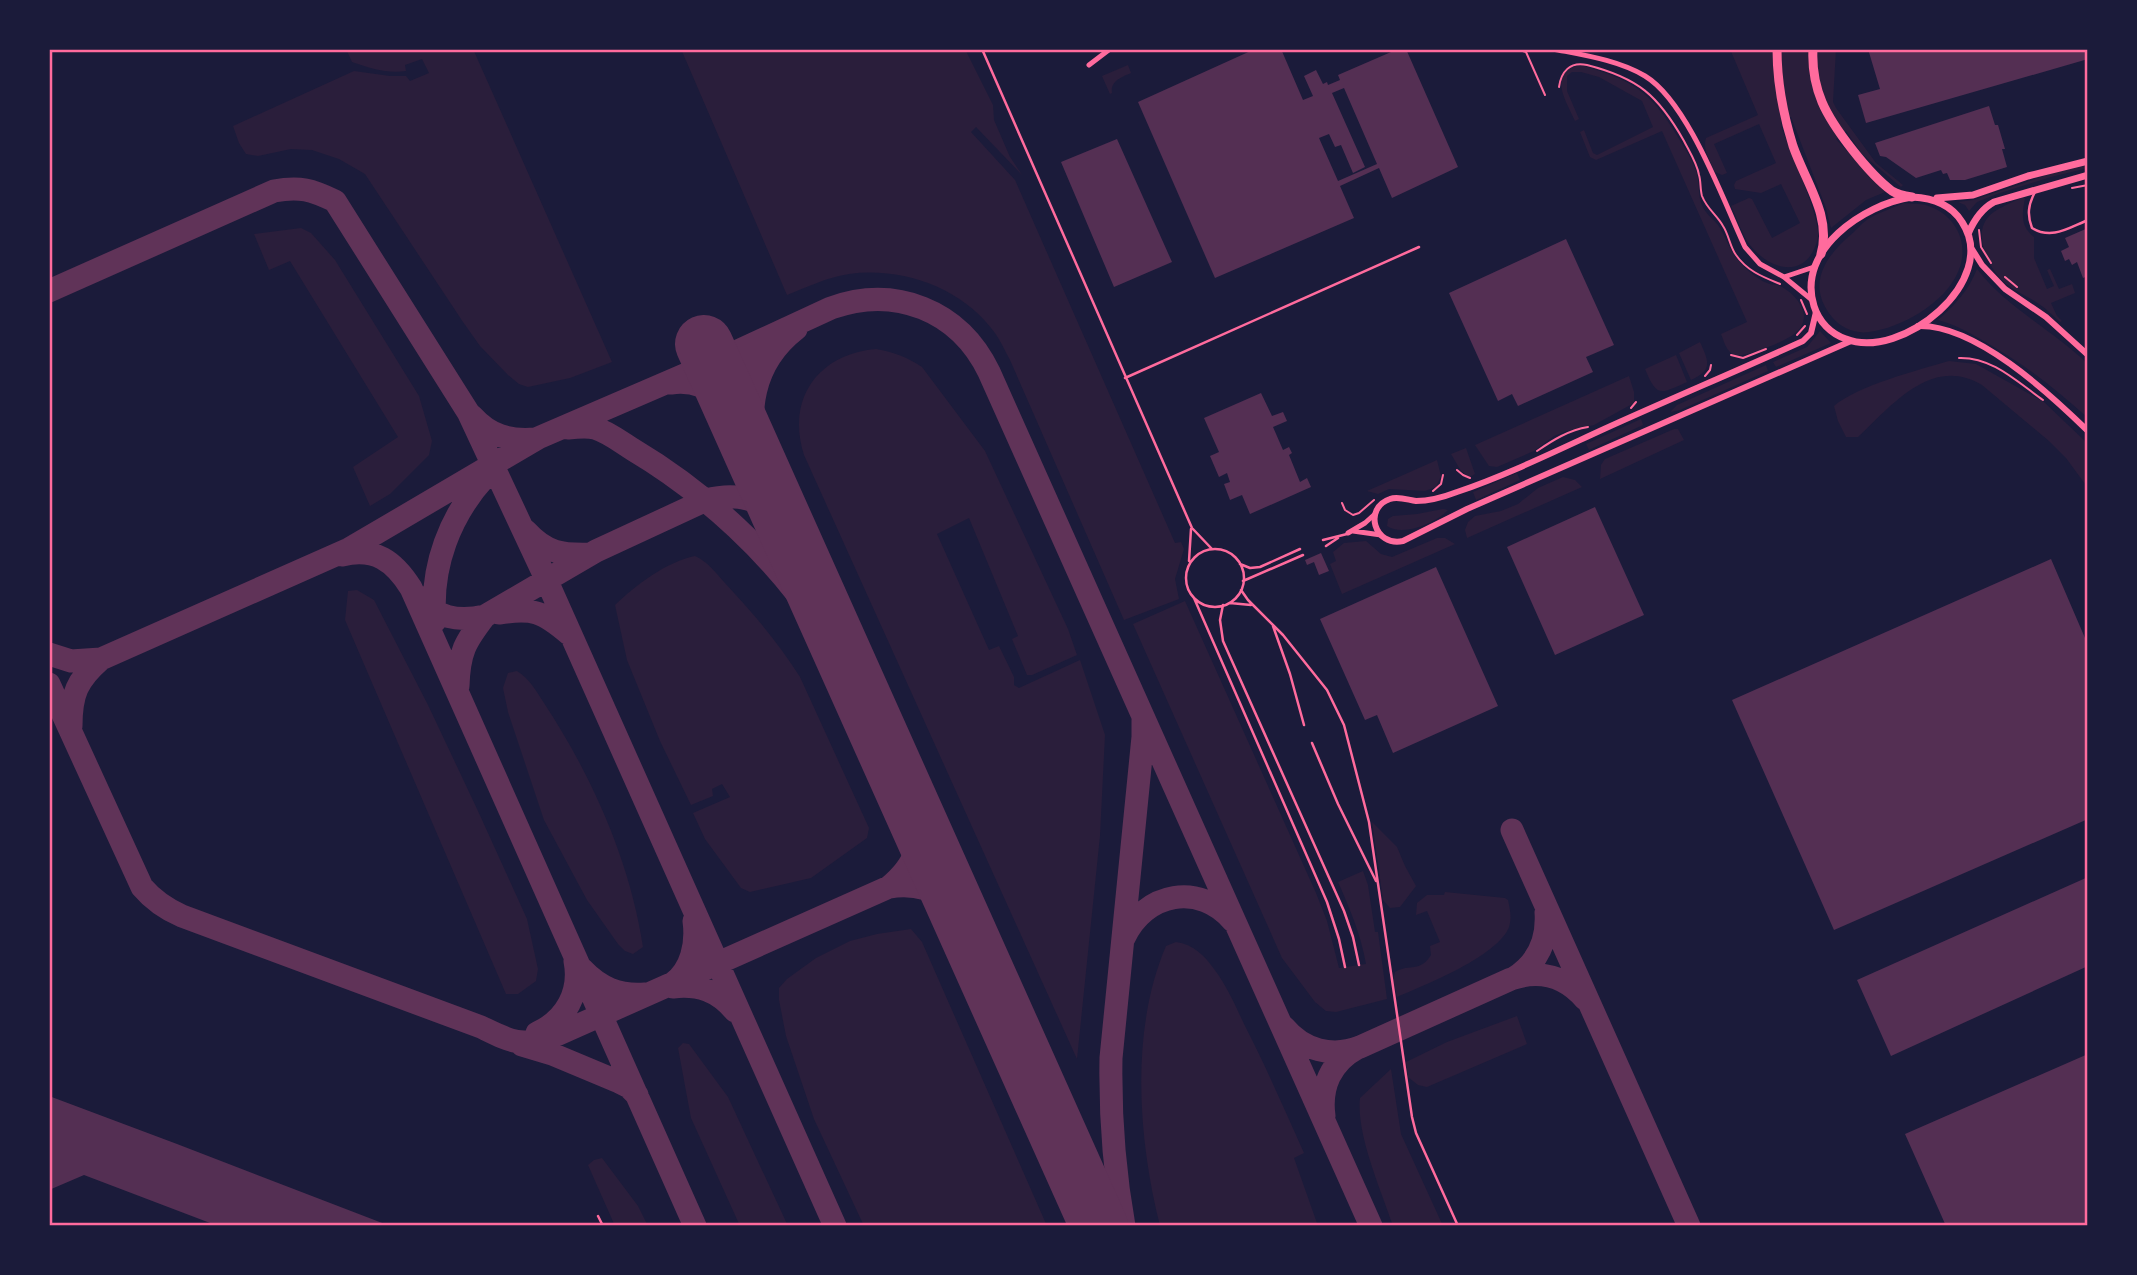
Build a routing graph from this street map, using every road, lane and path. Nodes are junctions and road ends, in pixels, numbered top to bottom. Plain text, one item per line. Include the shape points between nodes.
1 (982, 49) edge
2 (1110, 49) edge
3 (1516, 49) edge
4 (1553, 49) edge
5 (1777, 49) edge
6 (1813, 49) edge
7 (1088, 65) dead end
8 (1559, 87) dead end
9 (1545, 94) dead end
10 (2088, 161) edge
11 (2088, 175) edge
12 (2088, 185) edge
13 (2036, 189) junction
14 (2067, 190) dead end
15 (1917, 197) junction
16 (2088, 219) edge
17 (1979, 228) dead end
18 (1968, 233) junction
19 (1419, 247) dead end
20 (1972, 249) junction
21 (1821, 254) junction
22 (1814, 267) junction
23 (1996, 268) dead end
24 (1784, 277) junction
25 (2004, 277) dead end
26 (1786, 287) dead end
27 (2020, 290) dead end
28 (1812, 300) junction
29 (1801, 301) dead end
30 (1812, 313) junction
31 (1917, 326) junction
32 (1793, 338) dead end
33 (1851, 341) junction
34 (1768, 348) dead end
35 (1731, 355) dead end
36 (2088, 355) edge
37 (1959, 358) dead end
38 (1711, 365) dead end
39 (1705, 376) dead end
40 (1125, 378) junction
41 (1636, 402) dead end
42 (2047, 403) dead end
43 (1630, 410) dead end
44 (1595, 426) dead end
45 (2088, 431) edge
46 (1535, 453) dead end
47 (1457, 470) dead end
48 (1443, 475) dead end
49 (1477, 477) dead end
50 (1432, 492) dead end
51 (1342, 503) dead end
52 (1357, 514) dead end
53 (1375, 514) junction
54 (1192, 528) junction
55 (1347, 534) junction
56 (1381, 536) junction
57 (1324, 540) dead end
58 (1326, 546) dead end
59 (1212, 549) junction
60 (1300, 550) dead end
61 (1303, 555) dead end
62 (1189, 564) junction
63 (1240, 564) junction
64 (1243, 581) junction
65 (1241, 590) junction
66 (1194, 598) junction
67 (1229, 603) junction
68 (1223, 606) junction
69 (1254, 606) junction
70 (1272, 622) junction
71 (1304, 725) dead end
72 (1312, 743) dead end
73 (1377, 884) junction
74 (1359, 965) dead end
75 (1345, 967) dead end
76 (598, 1216) dead end
77 (603, 1226) edge
78 (1458, 1226) edge

1 - 40 lane
2 - 7 street
3 - 9 path via 1526,52
4 - 24 street via 1617,64 1646,76 1668,95 1683,116 1745,247 1760,264
5 - 21 highway via 1787,127 1824,222
6 - 15 highway via 1816,85 1832,121 1886,186 1898,194
8 - 26 path via 1564,69 1580,63 1612,72 1655,98 1688,148 1702,194 1736,255 1762,278
10 - 15 main road via 1973,195
11 - 13 main road
12 - 14 path
13 - 16 lane via 2028,208 2032,228 2050,235
13 - 18 main road via 1987,206
15 - 18 main road via 1943,203
15 - 21 main road via 1889,202 1854,220
17 - 23 path via 1981,247
18 - 20 main road
19 - 40 lane
20 - 31 main road via 1967,276 1958,290
20 - 36 street via 2005,289 2046,317
21 - 22 main road
22 - 24 street
22 - 28 main road
24 - 28 street
25 - 27 path
28 - 30 main road
29 - 30 path
30 - 32 path
30 - 33 main road via 1828,329
30 - 53 street via 1811,332 1803,341 1461,491 1438,499 1389,499
31 - 33 main road via 1880,342
31 - 45 street via 1944,328 2008,362
33 - 56 street via 1403,541
34 - 35 path via 1743,358
37 - 42 path via 1985,360
38 - 39 path
40 - 54 lane
41 - 43 path
44 - 46 path via 1554,439
47 - 49 path via 1467,478
48 - 50 path
51 - 52 path via 1348,513
53 - 55 street
53 - 56 street
54 - 59 lane
54 - 62 lane
55 - 56 street
55 - 57 lane
55 - 58 lane
59 - 62 lane via 1199,553
59 - 63 lane via 1228,552
60 - 63 lane via 1260,567
61 - 64 lane
62 - 66 lane via 1186,582
63 - 64 lane
64 - 65 lane
65 - 67 lane
65 - 69 lane
66 - 68 lane via 1208,606
66 - 75 lane via 1327,902
67 - 68 lane
67 - 69 lane
68 - 74 lane via 1223,641 1344,911
69 - 70 lane
70 - 71 lane
70 - 73 lane via 1327,690 1344,725 1369,822
72 - 73 lane
73 - 78 lane via 1414,1126
76 - 77 lane

